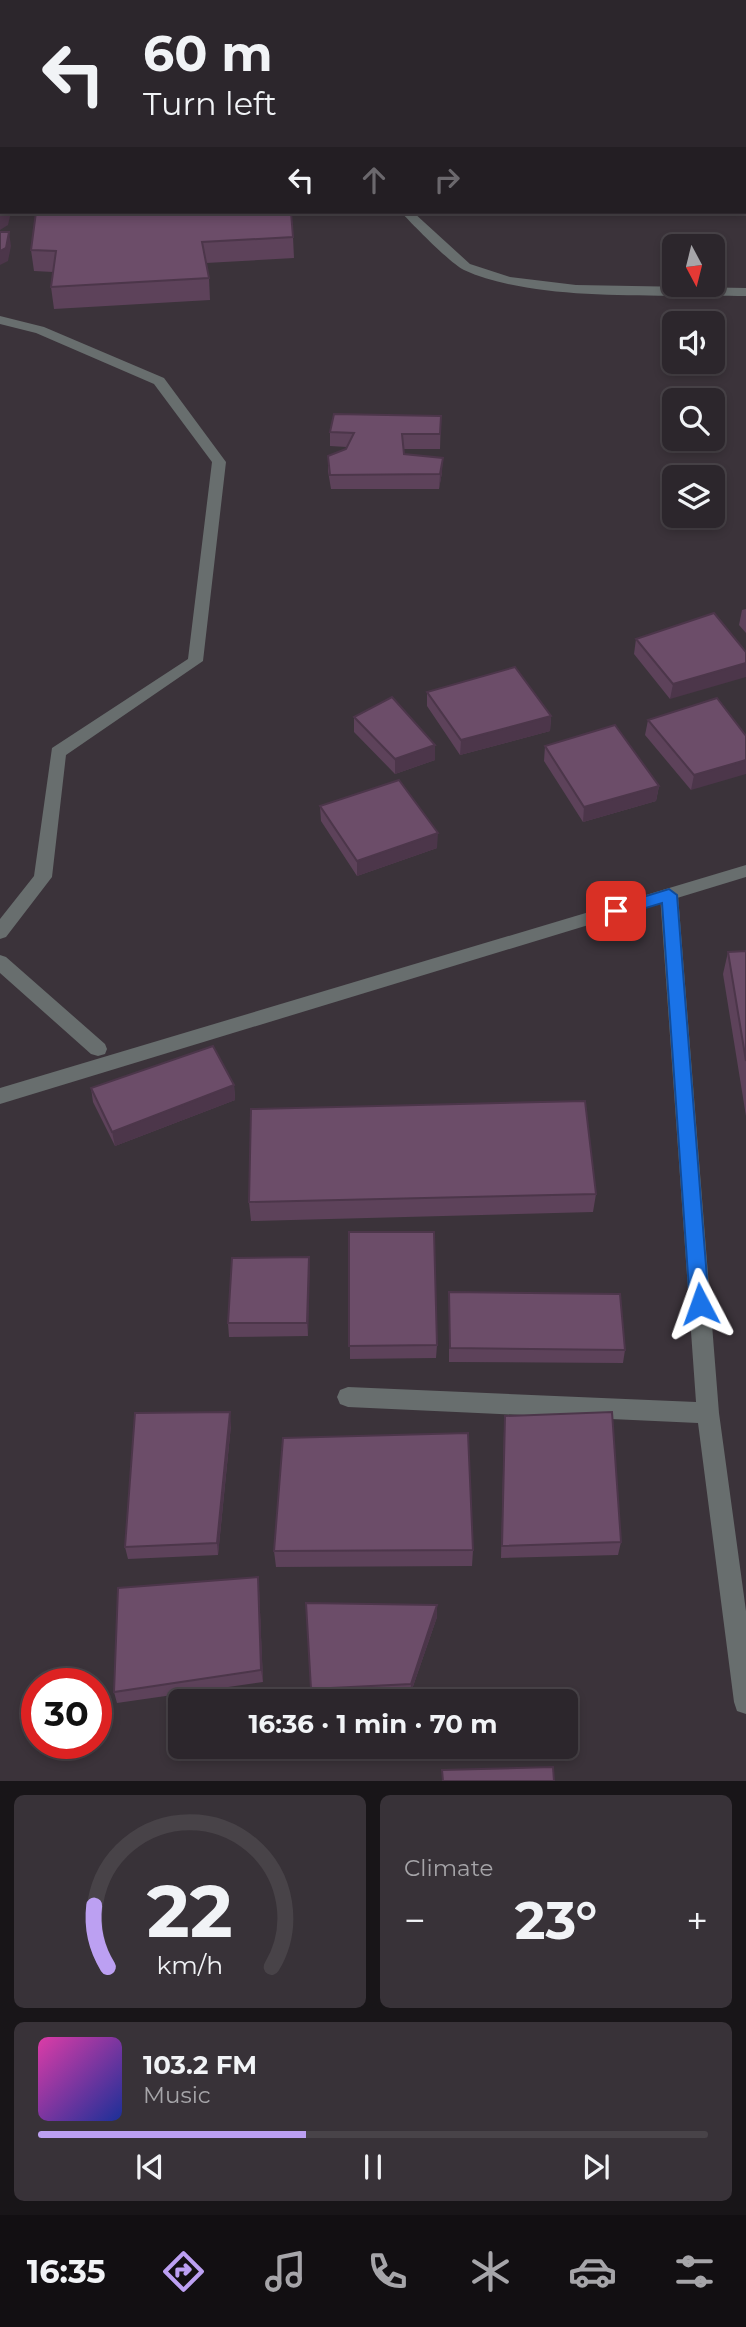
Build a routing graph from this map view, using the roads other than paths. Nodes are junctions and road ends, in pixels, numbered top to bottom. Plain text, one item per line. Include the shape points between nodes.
1 (409, 214) edge
2 (746, 292) edge
3 (0, 320) edge
4 (746, 871) edge
5 (669, 895) junction
6 (0, 932) edge
7 (0, 962) edge
8 (97, 1048) dead end
9 (0, 1096) edge
10 (348, 1397) dead end
11 (708, 1413) junction
12 (746, 1702) edge

1 - 2 street via 466,267 509,280 576,289
3 - 6 street via 40,330 159,381 219,462 195,661 58,752 43,877
4 - 5 street
5 - 9 street
5 - 11 street
7 - 8 street
10 - 11 street
11 - 12 street

